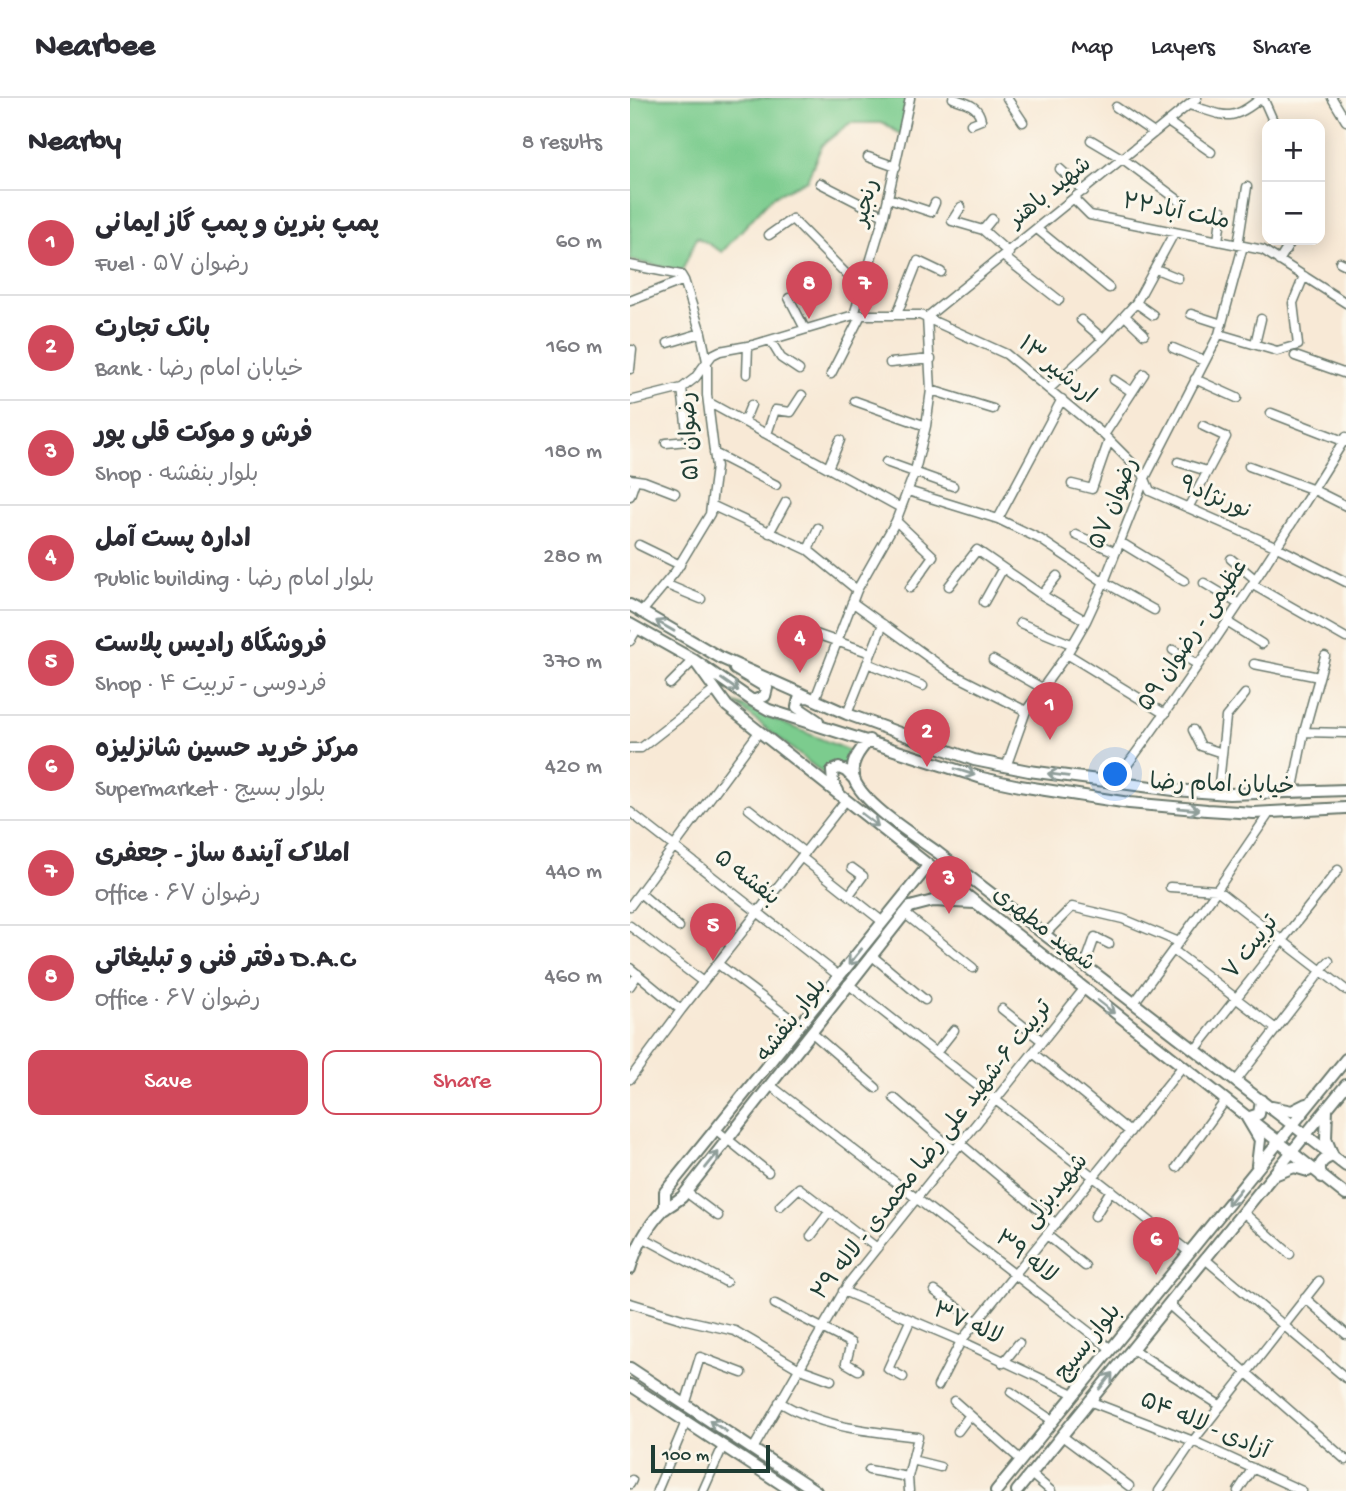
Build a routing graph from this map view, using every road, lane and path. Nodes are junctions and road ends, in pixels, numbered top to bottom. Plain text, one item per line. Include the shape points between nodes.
1 (910, 98) edge
2 (953, 98) edge
3 (1007, 98) edge
4 (1197, 98) edge
5 (1262, 98) edge
6 (1332, 98) edge
7 (1189, 105) junction
8 (1116, 107) dead end
9 (1272, 119) edge
10 (1346, 121) edge
11 (1023, 122) dead end
12 (1168, 122) junction
13 (971, 124) dead end
14 (1154, 133) junction
15 (1091, 140) dead end
16 (1211, 152) dead end
17 (868, 157) dead end
18 (1123, 159) junction
19 (896, 167) junction
20 (1060, 169) dead end
21 (820, 183) dead end
22 (1247, 187) dead end
23 (1084, 191) junction
24 (889, 198) junction
25 (1074, 199) junction
26 (1181, 202) dead end
27 (935, 203) dead end
28 (961, 207) dead end
29 (1222, 211) dead end
30 (884, 216) junction
31 (992, 219) dead end
32 (1037, 229) junction
33 (984, 230) junction
34 (1174, 233) junction
35 (769, 235) dead end
36 (1218, 241) junction
37 (1289, 245) edge
38 (1240, 246) junction
39 (1006, 255) junction
40 (1279, 261) junction
41 (630, 265) edge
42 (1156, 269) junction
43 (941, 272) dead end
44 (1304, 276) junction
45 (1178, 278) dead end
46 (684, 280) junction
47 (1109, 288) dead end
48 (863, 291) junction
49 (789, 298) dead end
50 (1059, 300) dead end
51 (1345, 300) edge
52 (630, 301) edge
53 (1136, 303) junction
54 (897, 314) junction
55 (1191, 314) dead end
56 (858, 315) junction
57 (1153, 315) dead end
58 (1125, 316) junction
59 (928, 317) junction
60 (1261, 319) dead end
61 (1081, 320) dead end
62 (1222, 324) junction
63 (805, 329) junction
64 (701, 333) junction
65 (1144, 334) dead end
66 (1219, 334) junction
67 (770, 340) junction
68 (1103, 340) junction
69 (668, 343) dead end
70 (1255, 344) junction
71 (748, 346) junction
72 (1173, 348) dead end
73 (632, 350) dead end
74 (1295, 356) dead end
75 (931, 359) junction
76 (707, 361) junction
77 (1205, 361) junction
78 (890, 363) dead end
79 (630, 369) edge
80 (799, 370) dead end
81 (747, 374) dead end
82 (831, 374) dead end
83 (1144, 374) dead end
84 (1346, 374) edge
85 (1195, 379) junction
86 (1114, 380) dead end
87 (682, 388) junction
88 (1049, 389) junction
89 (931, 390) junction
90 (1132, 392) junction
91 (802, 395) dead end
92 (1237, 398) dead end
93 (1062, 399) junction
94 (630, 401) edge
95 (855, 401) dead end
96 (708, 402) junction
97 (751, 405) dead end
98 (993, 409) dead end
99 (1271, 413) dead end
100 (744, 422) junction
101 (926, 426) junction
102 (1203, 426) dead end
103 (767, 435) junction
104 (1106, 438) junction
105 (840, 440) dead end
106 (1345, 440) edge
107 (666, 443) dead end
108 (714, 453) junction
109 (887, 461) dead end
110 (1178, 462) dead end
111 (1250, 466) dead end
112 (828, 468) junction
113 (915, 471) junction
114 (1207, 471) junction
115 (1145, 478) junction
116 (632, 480) edge
117 (1072, 484) dead end
118 (776, 485) dead end
119 (953, 485) dead end
120 (1314, 490) junction
121 (908, 492) junction
122 (675, 493) dead end
123 (630, 496) edge
124 (786, 502) dead end
125 (711, 505) junction
126 (1346, 506) edge
127 (1188, 508) junction
128 (901, 509) junction
129 (998, 519) junction
130 (896, 520) junction
131 (818, 528) dead end
132 (769, 533) junction
133 (1076, 535) dead end
134 (1120, 542) junction
135 (639, 545) dead end
136 (1278, 547) junction
137 (808, 550) junction
138 (1116, 552) junction
139 (1231, 559) dead end
140 (680, 565) junction
141 (1003, 568) junction
142 (1057, 576) dead end
143 (1184, 581) dead end
144 (1104, 582) junction
145 (1254, 582) junction
146 (1346, 582) edge
147 (1204, 583) dead end
148 (665, 584) junction
149 (948, 586) dead end
150 (910, 588) dead end
151 (857, 590) junction
152 (1042, 595) junction
153 (701, 599) dead end
154 (852, 602) junction
155 (984, 602) dead end
156 (1238, 604) junction
157 (630, 605) edge
158 (1154, 610) dead end
159 (641, 613) junction
160 (1086, 621) junction
161 (1227, 622) junction
162 (1020, 623) dead end
163 (883, 624) junction
164 (634, 626) edge
165 (807, 631) dead end
166 (1346, 638) edge
167 (630, 641) edge
168 (838, 642) junction
169 (1262, 643) dead end
170 (1071, 645) junction
171 (1173, 650) dead end
172 (871, 653) junction
173 (1067, 654) junction
174 (1325, 656) dead end
175 (721, 658) junction
176 (694, 660) junction
177 (993, 660) dead end
178 (867, 663) junction
179 (1197, 664) junction
180 (1254, 664) dead end
181 (1319, 677) junction
182 (670, 684) dead end
183 (923, 686) dead end
184 (1042, 688) junction
185 (715, 690) junction
186 (1244, 694) dead end
187 (813, 699) junction
188 (752, 701) junction
189 (1026, 711) junction
190 (847, 714) junction
191 (1165, 714) junction
192 (1193, 730) dead end
193 (836, 731) junction
194 (759, 732) junction
195 (1304, 732) junction
196 (1346, 733) edge
197 (869, 740) junction
198 (630, 747) edge
199 (1222, 753) junction
200 (1006, 767) junction
201 (855, 780) junction
202 (1114, 783) junction
203 (1346, 790) edge
204 (1219, 793) junction
205 (1292, 793) junction
206 (844, 799) junction
207 (1346, 808) edge
208 (749, 809) dead end
209 (630, 812) edge
210 (1270, 812) junction
211 (674, 847) junction
212 (803, 855) junction
213 (928, 866) junction
214 (852, 868) dead end
215 (1338, 870) dead end
216 (1170, 887) dead end
217 (1217, 890) junction
218 (640, 893) junction
219 (849, 895) junction
220 (1003, 902) junction
221 (631, 903) edge
222 (975, 903) junction
223 (758, 913) junction
224 (904, 913) junction
225 (992, 916) junction
226 (883, 922) junction
227 (630, 926) edge
228 (679, 928) dead end
229 (709, 929) dead end
230 (1045, 934) junction
231 (1282, 940) junction
232 (1109, 944) dead end
233 (732, 945) junction
234 (1176, 946) junction
235 (871, 955) junction
236 (1329, 961) dead end
237 (718, 964) junction
238 (1085, 965) junction
239 (630, 968) edge
240 (973, 968) dead end
241 (1322, 971) junction
242 (638, 974) junction
243 (839, 976) junction
244 (703, 982) junction
245 (848, 984) junction
246 (630, 985) edge
247 (1084, 989) junction
248 (1346, 990) edge
249 (1236, 999) junction
250 (925, 1000) dead end
251 (1134, 1003) junction
252 (1002, 1009) dead end
253 (681, 1010) junction
254 (799, 1025) junction
255 (1276, 1029) junction
256 (954, 1030) dead end
257 (811, 1032) junction
258 (1042, 1041) junction
259 (1195, 1050) junction
260 (936, 1053) junction
261 (1032, 1053) junction
262 (1346, 1059) edge
263 (1182, 1067) junction
264 (630, 1079) edge
265 (1236, 1081) junction
266 (770, 1084) junction
267 (1346, 1085) edge
268 (876, 1088) dead end
269 (894, 1098) dead end
270 (1313, 1099) junction
271 (995, 1100) junction
272 (1261, 1100) junction
273 (1225, 1101) junction
274 (1327, 1108) junction
275 (1247, 1118) junction
276 (1292, 1124) junction
277 (715, 1129) junction
278 (1130, 1132) junction
279 (1305, 1134) junction
280 (728, 1140) junction
281 (1277, 1143) junction
282 (957, 1147) junction
283 (1290, 1153) junction
284 (1333, 1156) junction
285 (1346, 1166) edge
286 (1177, 1167) dead end
287 (1256, 1170) junction
288 (768, 1172) dead end
289 (1094, 1177) junction
290 (1322, 1177) junction
291 (1268, 1180) junction
292 (1111, 1190) junction
293 (686, 1192) junction
294 (1346, 1195) edge
295 (916, 1198) junction
296 (779, 1206) dead end
297 (665, 1209) junction
298 (830, 1211) junction
299 (1242, 1212) junction
300 (718, 1216) dead end
301 (1094, 1216) dead end
302 (1056, 1224) junction
303 (1047, 1235) junction
304 (811, 1236) dead end
305 (643, 1238) junction
306 (877, 1248) junction
307 (1189, 1252) junction
308 (1290, 1254) dead end
309 (1205, 1259) junction
310 (1085, 1266) dead end
311 (630, 1269) edge
312 (1015, 1275) junction
313 (1319, 1281) dead end
314 (726, 1282) dead end
315 (935, 1291) dead end
316 (843, 1292) junction
317 (1305, 1298) junction
318 (630, 1303) edge
319 (775, 1304) dead end
320 (1168, 1304) junction
321 (910, 1321) junction
322 (977, 1322) junction
323 (1284, 1325) junction
324 (821, 1328) junction
325 (1346, 1334) edge
326 (961, 1341) junction
327 (1019, 1343) dead end
328 (1111, 1349) junction
329 (1132, 1349) junction
330 (1003, 1363) junction
331 (630, 1368) edge
332 (798, 1368) junction
333 (858, 1370) dead end
334 (742, 1373) dead end
335 (1246, 1373) junction
336 (903, 1377) dead end
337 (1346, 1378) edge
338 (831, 1380) dead end
339 (630, 1385) edge
340 (938, 1386) dead end
341 (1011, 1392) dead end
342 (1074, 1394) junction
343 (954, 1401) dead end
344 (1090, 1401) junction
345 (779, 1402) junction
346 (685, 1405) junction
347 (1221, 1406) junction
348 (970, 1415) junction
349 (1052, 1421) junction
350 (686, 1422) junction
351 (958, 1432) dead end
352 (1062, 1436) junction
353 (1194, 1441) junction
354 (723, 1446) junction
355 (753, 1450) junction
356 (912, 1460) junction
357 (1021, 1460) junction
358 (1346, 1460) edge
359 (940, 1467) dead end
360 (1252, 1468) junction
361 (869, 1470) dead end
362 (1031, 1474) junction
363 (908, 1477) junction
364 (1129, 1486) dead end
365 (657, 1491) edge
366 (703, 1491) edge
367 (792, 1491) edge
368 (816, 1491) edge
369 (909, 1491) edge
370 (996, 1491) edge
371 (1017, 1491) edge
372 (1051, 1491) edge
373 (1159, 1491) edge
374 (1238, 1491) edge
375 (1302, 1491) edge

1 - 19 street, رنجبر
2 - 13 street via 966,101 980,113 981,120
3 - 11 street
4 - 7 street, شهید باهنر
5 - 7 street via 1240,115
5 - 9 street
6 - 10 street
7 - 12 street, شهید باهنر
8 - 14 street
12 - 14 street, شهید باهنر
12 - 16 street
14 - 18 street, شهید باهنر
15 - 18 street
17 - 19 street
18 - 23 street, شهید باهنر
18 - 26 street
19 - 24 street, رنجبر
20 - 23 street
21 - 30 street
22 - 38 street, رضوان ۵۷
23 - 25 street, شهید باهنر
24 - 27 street via 931,212
24 - 30 street, رنجبر
25 - 32 street, شهید باهنر
25 - 34 street, ملت آباد۲۲ via 1090,215
28 - 33 street via 952,222
29 - 36 street
30 - 48 street, رنجبر
31 - 33 street
32 - 39 street, شهید باهنر
32 - 47 street
33 - 39 street
34 - 36 street, ملت آباد۲۲
34 - 42 street
35 - 48 street via 792,219
36 - 38 street, ملت آباد۲۲
37 - 40 street
38 - 40 street, ملت آباد۲۲ via 1263,250
38 - 62 street, رضوان ۵۷
39 - 50 street
39 - 59 street, شهید باهنر
40 - 44 street, ملت آباد۲۲
41 - 46 street via 681,275
42 - 45 street
42 - 53 street
43 - 54 street via 918,261
44 - 51 street, ملت آباد۲۲
44 - 70 street via 1293,303 1298,345 1278,351
46 - 52 street
46 - 64 street, رضوان ۵۱
48 - 56 street, رنجبر
49 - 63 street
53 - 57 street
53 - 58 street
54 - 56 street, اردشیر ۱۳
54 - 59 street, اردشیر ۱۳
55 - 62 street
56 - 63 street, اردشیر ۱۳
56 - 82 street, رنجبر
58 - 65 street
58 - 68 street
59 - 75 street
59 - 88 street, اردشیر ۱۳ via 1000,351
60 - 70 street
61 - 68 street
62 - 66 street, رضوان ۵۷
63 - 67 street, اردشیر ۱۳
64 - 69 street
64 - 76 street, رضوان ۵۱
66 - 70 street
66 - 77 street, رضوان ۵۷
67 - 71 street, اردشیر ۱۳
67 - 80 street via 781,358
68 - 88 street
71 - 76 street, اردشیر ۱۳ via 720,351
71 - 81 street
72 - 77 street
73 - 79 street
74 - 84 street
75 - 78 street
75 - 89 street
76 - 87 street
76 - 96 street, رضوان ۵۱
77 - 85 street, رضوان ۵۷
83 - 90 street
85 - 92 street
85 - 115 street, رضوان ۵۷
86 - 90 street
87 - 94 street
87 - 107 street via 688,441
88 - 93 street, اردشیر ۱۳
89 - 98 street
89 - 101 street
90 - 104 street
91 - 103 street via 790,412 775,410
93 - 104 street, اردشیر ۱۳
93 - 129 street
95 - 101 street
96 - 100 street
96 - 108 street, رضوان ۵۱
97 - 100 street
99 - 106 street
100 - 103 street
101 - 113 street
102 - 114 street via 1226,437
103 - 112 street
104 - 115 street, اردشیر ۱۳
104 - 117 street via 1091,489
105 - 112 street
106 - 120 street, عظیمی - رضوان ۵۹
108 - 118 street
108 - 125 street, رضوان ۵۱
109 - 113 street
110 - 114 street
111 - 120 street
112 - 128 street
113 - 119 street
113 - 121 street
114 - 127 street
115 - 127 street, نورنژاد۹ via 1150,491
115 - 134 street, رضوان ۵۷
116 - 122 street
116 - 123 street
120 - 126 street
120 - 136 street, عظیمی - رضوان ۵۹
121 - 128 street
121 - 129 street
124 - 132 street
125 - 132 street
125 - 140 street, رضوان ۵۱
127 - 136 street, نورنژاد۹
128 - 130 street
129 - 144 street
130 - 150 street via 933,556
130 - 151 street
131 - 137 street
132 - 137 street
133 - 138 street
134 - 138 street, رضوان ۵۷
134 - 143 street
135 - 140 street
136 - 145 street, عظیمی - رضوان ۵۹
136 - 146 street, نورنژاد۹
137 - 151 street
138 - 144 street, رضوان ۵۷
139 - 145 street
140 - 148 street, رضوان ۵۱
141 - 149 street via 977,550
141 - 152 street
141 - 155 street
142 - 152 street
144 - 158 street
144 - 160 street, رضوان ۵۷
145 - 156 street, عظیمی - رضوان ۵۹
145 - 166 street
147 - 156 street
148 - 153 street
148 - 159 street, رضوان ۵۱
151 - 154 street
152 - 160 street
154 - 163 street
154 - 168 street
156 - 161 street, عظیمی - رضوان ۵۹
157 - 159 main road
175 -> 159 main road
160 - 170 street, رضوان ۵۷
161 - 169 street
161 - 179 street, عظیمی - رضوان ۵۹
162 - 170 street
163 - 172 street
163 - 189 street via 949,672
164 - 167 street
164 - 176 main road, خیابان امام رضا
165 - 168 street
168 - 172 street
168 - 187 street
170 - 173 street, رضوان ۵۷
171 - 179 street
172 - 178 street
173 - 184 street, رضوان ۵۷
173 - 191 street
174 - 181 street
175 - 187 main road
175 - 188 main road via 767,688 765,696
176 - 182 street
176 - 185 main road, شهید مطهری
176 -> 188 main road, خیابان امام رضا
177 - 184 street
178 - 183 street
178 - 190 street
179 - 191 street, عظیمی - رضوان ۵۹
180 - 181 street
181 - 195 street
184 - 189 street, رضوان ۵۷
185 - 194 main road, شهید مطهری
185 - 198 street via 641,748
186 - 199 street via 1226,717
187 - 190 main road
187 - 193 main road via 799,698 797,707
188 - 193 main road, خیابان امام رضا
189 - 200 street, رضوان ۵۷
190 - 200 main road
191 - 202 street, عظیمی - رضوان ۵۹
192 - 199 street via 1201,746
193 - 197 main road, خیابان امام رضا
194 - 206 main road, شهید مطهری
194 - 211 street
195 - 196 street
195 - 205 street
197 - 201 main road via 855,759
197 -> 210 main road, خیابان امام رضا via 1020,786 1129,803
199 - 204 street
202 -> 200 main road
201 - 206 main road via 839,768 832,771 832,783
201 - 220 main road, شهید مطهری via 881,811
202 - 204 main road
203 - 205 main road
204 - 205 main road
206 - 212 street
206 -> 213 main road, شهید مطهری
207 - 210 main road, خیابان امام رضا
208 - 212 street
209 - 211 street, بنفشه ۵
210 - 217 street
211 - 218 street
211 - 223 street, بنفشه ۵
212 - 219 street
212 - 223 street
213 - 222 main road, شهید مطهری
213 - 226 main road, بلوار بنفشه
214 - 219 street via 863,876
215 - 231 street, تربیت ۷
216 - 217 street
217 - 231 street
217 - 234 street
218 - 221 street
218 - 228 street
219 - 226 street
220 - 225 main road
220 - 230 main road, شهید مطهری
222 - 224 main road via 933,901
222 - 225 main road, شهید مطهری
223 - 233 street
223 - 243 street, بنفشه ۵
224 - 235 main road, بلوار بنفشه
224 - 240 street
225 - 247 main road, شهید مطهری
226 -> 243 main road, بلوار بنفشه
227 - 244 street
229 - 233 street
230 - 234 street via 1072,907 1123,919
230 - 238 main road, شهید مطهری
231 - 241 street
231 - 249 street, تربیت ۷
232 - 238 street via 1095,937
233 - 237 street
234 - 249 street
234 - 251 street
235 - 245 main road, بلوار بنفشه
235 - 250 street
236 - 241 street
237 - 244 street
237 - 254 street
238 - 251 main road, شهید مطهری
239 - 242 street
241 - 248 street
241 - 255 street
242 - 246 street
242 - 253 street
243 - 254 main road, بلوار بنفشه
244 - 253 street
245 - 257 main road, بلوار بنفشه
245 - 260 street
247 - 258 street, تربیت ۶-شهید علی رضا محمدی - لاله ۲۹
247 -> 263 main road, شهید مطهری
249 - 255 street
249 - 259 street, تربیت ۷
251 - 259 main road, شهید مطهری
252 - 258 street
253 - 264 street
254 - 277 main road, بلوار بنفشه
255 - 265 street
256 - 260 street
257 - 266 main road, بلوار بنفشه
257 - 268 street
258 - 261 street, تربیت ۶-شهید علی رضا محمدی - لاله ۲۹
259 - 265 main road, شهید مطهری
260 - 271 street
261 - 271 street, تربیت ۶-شهید علی رضا محمدی - لاله ۲۹
261 - 278 street
262 - 270 main road, بلوار بسیج
263 - 273 main road, شهید مطهری
263 - 278 street, شهیدبزلی
265 - 272 main road, شهید مطهری
266 - 280 main road, بلوار بنفشه
266 - 295 street, لاله ۳۹
267 - 274 main road, بلوار بسیج
269 - 282 street
270 - 272 main road via 1293,1111 1273,1108
270 - 274 main road via 1316,1111
270 - 276 main road, بلوار بسیج
271 - 282 street, تربیت ۶-شهید علی رضا محمدی - لاله ۲۹
271 - 289 street
272 - 275 main road via 1259,1114
272 - 276 main road, شهید مطهری
273 - 275 main road, شهید مطهری
273 - 286 street
274 - 279 main road, بلوار بسیج
274 - 284 main road via 1325,1130
275 - 281 main road, شهید مطهری
275 - 287 main road via 1260,1140
276 - 279 main road, شهید مطهری
276 - 281 main road, بلوار بسیج
277 - 280 street
277 - 297 main road, بلوار بنفشه via 665,1192
278 - 289 street, شهیدبزلی
279 - 283 main road, بلوار بسیج
279 - 284 main road, شهید مطهری
280 - 288 street
293 -> 280 main road, بلوار بنفشه
281 - 283 main road, شهید مطهری
281 - 287 main road, بلوار بسیج
282 - 295 street, تربیت ۶-شهید علی رضا محمدی - لاله ۲۹
282 - 302 street
283 - 290 main road, شهید مطهری
283 - 291 main road, بلوار بسیج
284 - 285 main road, شهید مطهری
284 - 290 main road via 1320,1164
287 - 291 main road via 1263,1169
287 -> 307 main road, بلوار بسیج
289 - 292 street
289 - 302 street, شهیدبزلی
290 - 291 main road via 1294,1167
290 - 294 main road, شهید مطهری
291 - 299 main road, بلوار بسیج
292 - 301 street
292 - 307 street
293 - 297 main road, بلوار بنفشه
293 - 300 street
295 - 306 street, تربیت ۶-شهید علی رضا محمدی - لاله ۲۹
295 - 312 street, لاله ۳۹
296 - 298 street via 799,1188
297 - 305 main road, بلوار بنفشه
298 - 304 street
298 - 306 street
299 - 308 street
299 - 309 main road, بلوار بسیج
302 - 303 street, شهیدبزلی
303 - 310 street
303 - 312 street, شهیدبزلی
305 - 311 main road, بلوار بنفشه
305 - 314 street
306 - 316 street, تربیت ۶-شهید علی رضا محمدی - لاله ۲۹
307 - 328 main road, بلوار بسیج
309 - 320 main road, بلوار بسیج
309 - 323 street
312 - 322 street, شهیدبزلی
312 - 328 street, لاله ۳۹
313 - 317 street
315 - 322 street
316 - 321 street, لاله ۳۷
316 - 324 street, تربیت ۶-شهید علی رضا محمدی - لاله ۲۹
317 - 323 street
317 - 325 street
318 - 332 street via 735,1331
319 - 324 street
320 - 329 main road, بلوار بسیج
320 - 335 street
321 - 326 street, لاله ۳۷
321 - 336 street via 888,1369
322 - 326 street, شهیدبزلی
323 - 335 street
323 - 337 street
324 - 332 street, تربیت ۶-شهید علی رضا محمدی - لاله ۲۹
324 - 333 street via 851,1343 846,1363
326 - 330 street, لاله ۳۷
326 - 340 street, شهیدبزلی
327 - 330 street
328 - 342 main road, بلوار بسیج
344 -> 329 main road, بلوار بسیج
329 - 347 street
330 - 342 street, لاله ۳۷
331 - 346 main road
332 - 338 street
332 - 345 street, تربیت ۶-شهید علی رضا محمدی - لاله ۲۹
334 - 346 street via 700,1357
335 - 347 street
335 - 358 street
339 - 350 main road
341 - 349 street
342 - 349 main road, بلوار بسیج
343 - 348 street
344 - 352 main road, بلوار بسیج
344 - 353 street, آزادی - لاله ۵۴
345 - 355 street, تربیت ۶-شهید علی رضا محمدی - لاله ۲۹
345 - 356 street via 840,1427 918,1437
355 -> 346 main road
347 - 353 street
348 - 351 street
348 - 357 street
349 - 357 main road, بلوار بسیج
350 - 354 main road
350 - 365 street
352 - 362 main road, بلوار بسیج
352 - 364 street
353 - 360 street, آزادی - لاله ۵۴
353 - 373 street
354 - 366 street
354 - 367 main road
355 - 368 main road
356 - 359 street
356 - 363 street
357 - 370 main road, بلوار بسیج
360 - 374 street
360 - 375 street, آزادی - لاله ۵۴
361 - 363 street
362 - 371 main road, بلوار بسیج
362 - 372 street
363 - 369 street

